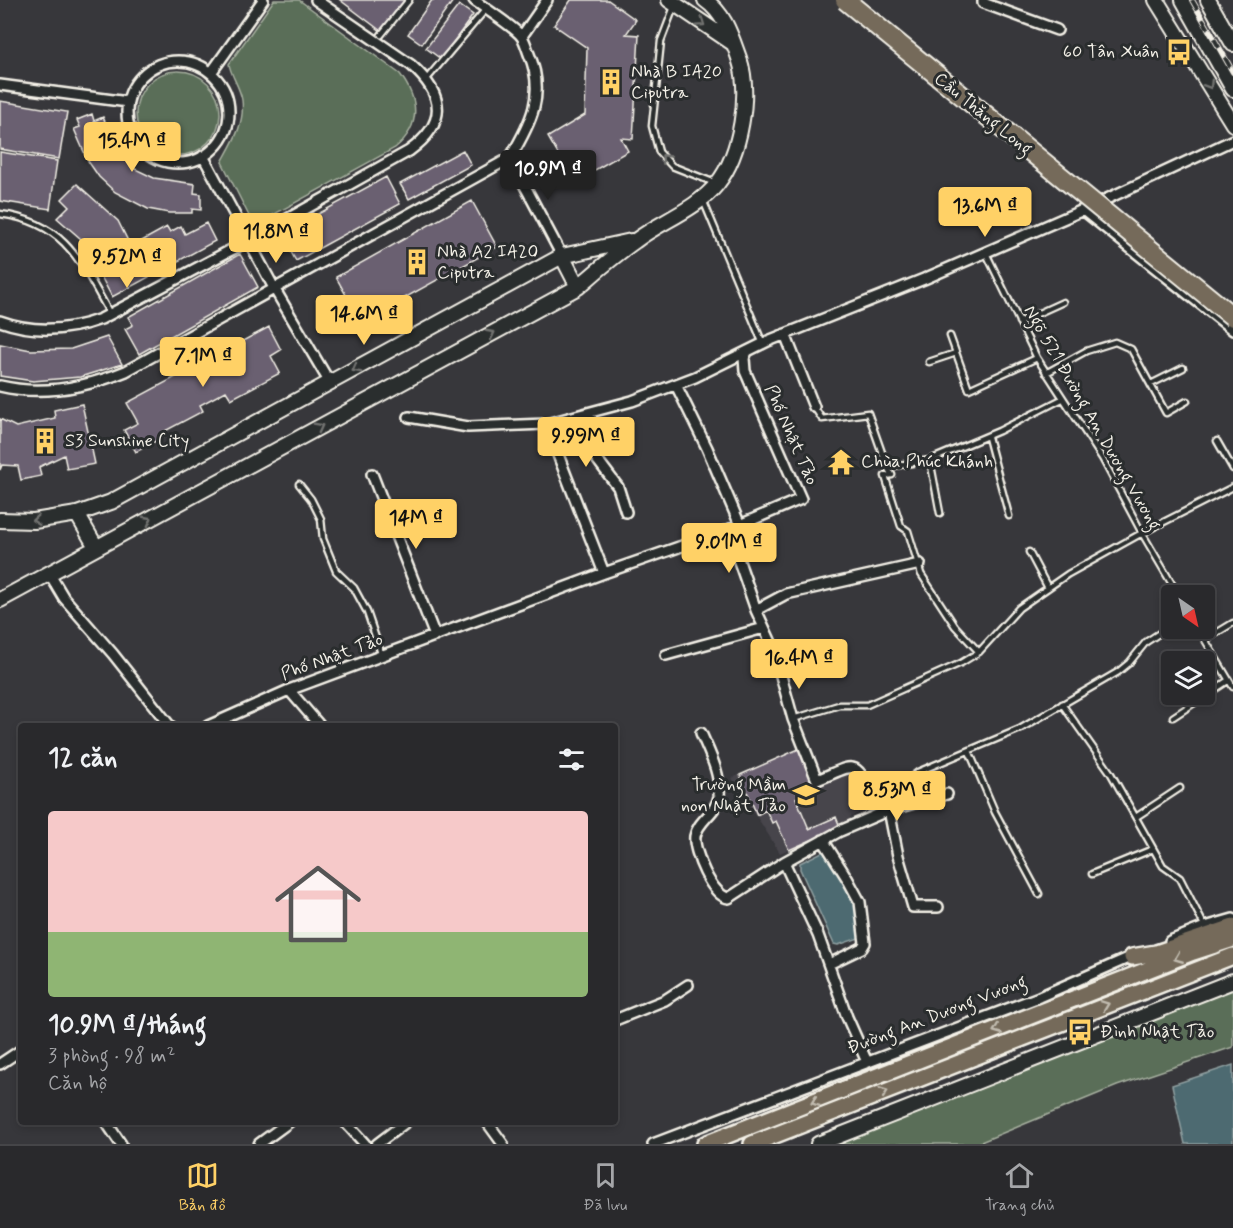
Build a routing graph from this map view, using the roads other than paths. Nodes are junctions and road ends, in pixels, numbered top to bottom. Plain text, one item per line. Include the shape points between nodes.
1 (263, 0) edge
2 (316, 0) edge
3 (409, 0) edge
4 (474, 0) edge
5 (547, 0) edge
6 (705, 0) edge
7 (845, 0) edge
8 (983, 0) edge
9 (1156, 0) edge
10 (1183, 0) edge
11 (1208, 0) edge
12 (672, 2) edge
13 (486, 9) junction
14 (1057, 30) dead end
15 (381, 35) dead end
16 (522, 36) junction
17 (1233, 44) edge
18 (734, 45) junction
19 (210, 73) junction
20 (426, 80) junction
21 (0, 85) edge
22 (1233, 89) edge
23 (128, 102) junction
24 (1233, 124) edge
25 (1233, 140) edge
26 (203, 156) junction
27 (510, 158) junction
28 (717, 184) junction
29 (702, 197) junction
30 (1083, 210) junction
31 (0, 214) edge
32 (636, 240) junction
33 (248, 241) junction
34 (986, 252) junction
35 (562, 256) junction
36 (578, 287) junction
37 (274, 288) junction
38 (1063, 302) dead end
39 (110, 314) junction
40 (1233, 317) edge
41 (0, 321) edge
42 (1019, 322) junction
43 (1233, 330) edge
44 (785, 334) junction
45 (950, 336) dead end
46 (763, 344) junction
47 (747, 352) junction
48 (956, 353) junction
49 (1037, 358) junction
50 (929, 362) dead end
51 (1183, 368) dead end
52 (1046, 374) junction
53 (330, 383) junction
54 (1151, 384) junction
55 (676, 385) junction
56 (0, 386) edge
57 (1062, 399) junction
58 (1187, 401) dead end
59 (814, 407) joint
60 (591, 413) junction
61 (409, 417) dead end
62 (546, 424) junction
63 (988, 436) junction
64 (1217, 441) dead end
65 (930, 459) junction
66 (887, 467) junction
67 (1233, 470) edge
68 (372, 474) dead end
69 (299, 484) dead end
70 (1233, 488) edge
71 (626, 512) dead end
72 (940, 513) dead end
73 (77, 514) junction
74 (1009, 516) dead end
75 (0, 520) edge
76 (740, 525) junction
77 (728, 530) junction
78 (1142, 533) junction
79 (96, 547) junction
80 (1029, 552) dead end
81 (920, 564) junction
82 (49, 573) junction
83 (604, 573) junction
84 (1173, 585) edge
85 (1048, 588) junction
86 (0, 600) edge
87 (756, 609) junction
88 (1233, 623) edge
89 (764, 628) junction
90 (1161, 631) edge
91 (435, 636) junction
92 (1205, 640) joint
93 (979, 652) junction
94 (382, 656) junction
95 (666, 656) dead end
96 (1229, 680) junction
97 (1233, 687) edge
98 (289, 690) junction
99 (1062, 704) junction
100 (1173, 717) dead end
101 (793, 719) junction
102 (168, 723) edge
103 (215, 723) edge
104 (317, 723) edge
105 (701, 733) dead end
106 (969, 751) junction
107 (1180, 788) dead end
108 (947, 794) dead end
109 (883, 798) junction
110 (889, 810) junction
111 (1136, 817) junction
112 (823, 840) junction
113 (1153, 849) junction
114 (784, 862) junction
115 (1092, 874) dead end
116 (1040, 894) dead end
117 (938, 907) dead end
118 (1233, 919) edge
119 (1205, 927) junction
120 (1233, 927) edge
121 (1233, 939) edge
122 (1233, 956) edge
123 (1132, 957) junction
124 (829, 964) junction
125 (1233, 981) edge
126 (688, 985) dead end
127 (618, 1019) edge
128 (18, 1052) edge
129 (867, 1062) junction
130 (0, 1064) edge
131 (108, 1125) edge
132 (285, 1125) edge
133 (348, 1125) edge
134 (402, 1125) edge
135 (494, 1125) edge
136 (121, 1144) edge
137 (259, 1144) edge
138 (365, 1144) edge
139 (377, 1144) edge
140 (503, 1144) edge
141 (653, 1144) edge
142 (705, 1144) edge
143 (752, 1144) edge
144 (818, 1144) edge

1 - 19 street
2 - 20 street via 411,65
3 - 15 lane
4 - 13 street
5 - 16 street
6 - 18 street via 722,14
7 - 40 highway, Cầu Thăng Long, bridge
8 - 14 street
9 -> 24 street
10 - 22 street
11 - 17 street
12 -> 18 street
28 -> 12 lane via 672,166 659,152 652,126 661,41
13 - 16 street
13 - 20 lane
16 - 27 street via 536,72 536,96 529,126
18 - 28 street via 745,86 741,131
19 - 23 street via 191,62 157,65 132,89
19 - 26 street via 227,95 229,111 227,128 219,142
20 - 33 street via 436,93 437,112 434,126 424,140
21 - 23 street
23 - 26 street via 128,123 134,139 146,152 177,163
25 - 30 street
26 - 33 street
27 - 35 street
27 - 37 street
28 - 29 street
29 - 32 street
29 - 46 lane
30 - 34 street
30 - 43 street
31 - 39 lane via 37,223 65,243
32 - 35 street
32 - 36 street
33 - 37 street
33 - 39 street
34 - 42 lane, Ngõ 521 Đường An Dương Vương
34 - 44 street
35 - 36 street
35 -> 53 street
79 -> 36 street
37 - 53 street
37 - 56 street via 104,380 40,391
38 - 42 lane
39 - 41 street via 60,330
42 - 49 lane, Ngõ 521 Đường An Dương Vương
44 - 46 street
44 - 59 street
45 - 48 lane
46 - 47 street
47 - 55 street
47 - 76 street, Phố Nhật Tảo via 745,370 801,499
48 - 49 lane via 969,389
48 - 50 lane
49 - 52 lane, Ngõ 521 Đường An Dương Vương
51 - 54 lane
52 - 54 lane via 1086,351 1115,342 1131,349
52 - 57 lane, Ngõ 521 Đường An Dương Vương
53 - 73 street via 111,502
54 - 58 lane via 1166,413
55 - 60 street
55 - 76 street
57 - 63 lane
57 - 78 lane, Ngõ 521 Đường An Dương Vương via 1102,458
59 - 66 lane via 822,419 868,413
60 - 62 street
60 - 71 street via 593,454 618,488
61 - 62 street via 468,427
62 - 83 street
63 - 65 lane
63 - 74 lane
64 - 67 lane
65 - 66 lane
65 - 72 lane
66 - 81 lane via 892,475 885,476 901,526 908,531
68 - 91 street
69 - 94 lane via 321,519 323,539 336,571 354,588 367,612
70 - 78 lane
73 -> 75 street
73 - 79 street
76 - 77 street, Phố Nhật Tảo
77 - 83 street, Phố Nhật Tảo
77 - 87 street
78 - 84 lane, Ngõ 521 Đường An Dương Vương
78 - 85 lane
79 - 82 street
80 - 85 lane
81 - 87 street via 786,594
81 - 93 lane via 921,574 955,626
82 - 86 street
82 - 102 street via 64,598
83 - 91 street, Phố Nhật Tảo
85 - 93 lane via 1019,608
87 - 89 street
88 - 92 lane
89 - 95 street
89 - 101 street
90 - 99 lane via 1118,672
91 - 94 street, Phố Nhật Tảo
92 - 96 lane
93 - 101 lane via 867,705 839,705
94 - 98 street, Phố Nhật Tảo
96 - 97 lane
96 - 100 lane
98 - 103 street, Phố Nhật Tảo
98 - 104 street
99 - 106 lane via 1020,729
99 - 111 lane
101 - 109 street via 817,780 856,768 874,797
105 - 114 street via 717,777 719,797 716,807 699,826 696,847 717,894 729,898
106 - 109 lane via 918,772
106 - 116 lane via 995,812
107 - 111 lane
108 - 110 street
109 - 110 lane
110 - 112 street
110 - 117 street via 913,907
111 - 113 lane
112 - 114 street
112 - 124 street via 860,902 865,943
113 - 115 lane
113 - 119 lane via 1163,866 1180,878
114 - 124 street
118 - 119 street, Đường An Dương Vương
119 - 123 street, Đường An Dương Vương
120 - 123 main road
121 -> 142 main road, Đường An Dương Vương
143 -> 122 main road
123 - 129 street, Đường An Dương Vương
124 - 129 street
125 - 144 street
126 - 127 street via 665,1000
128 - 130 street
129 - 141 street, Đường An Dương Vương
131 - 136 street
132 - 137 street
133 - 138 street
134 - 139 street
135 - 140 street

